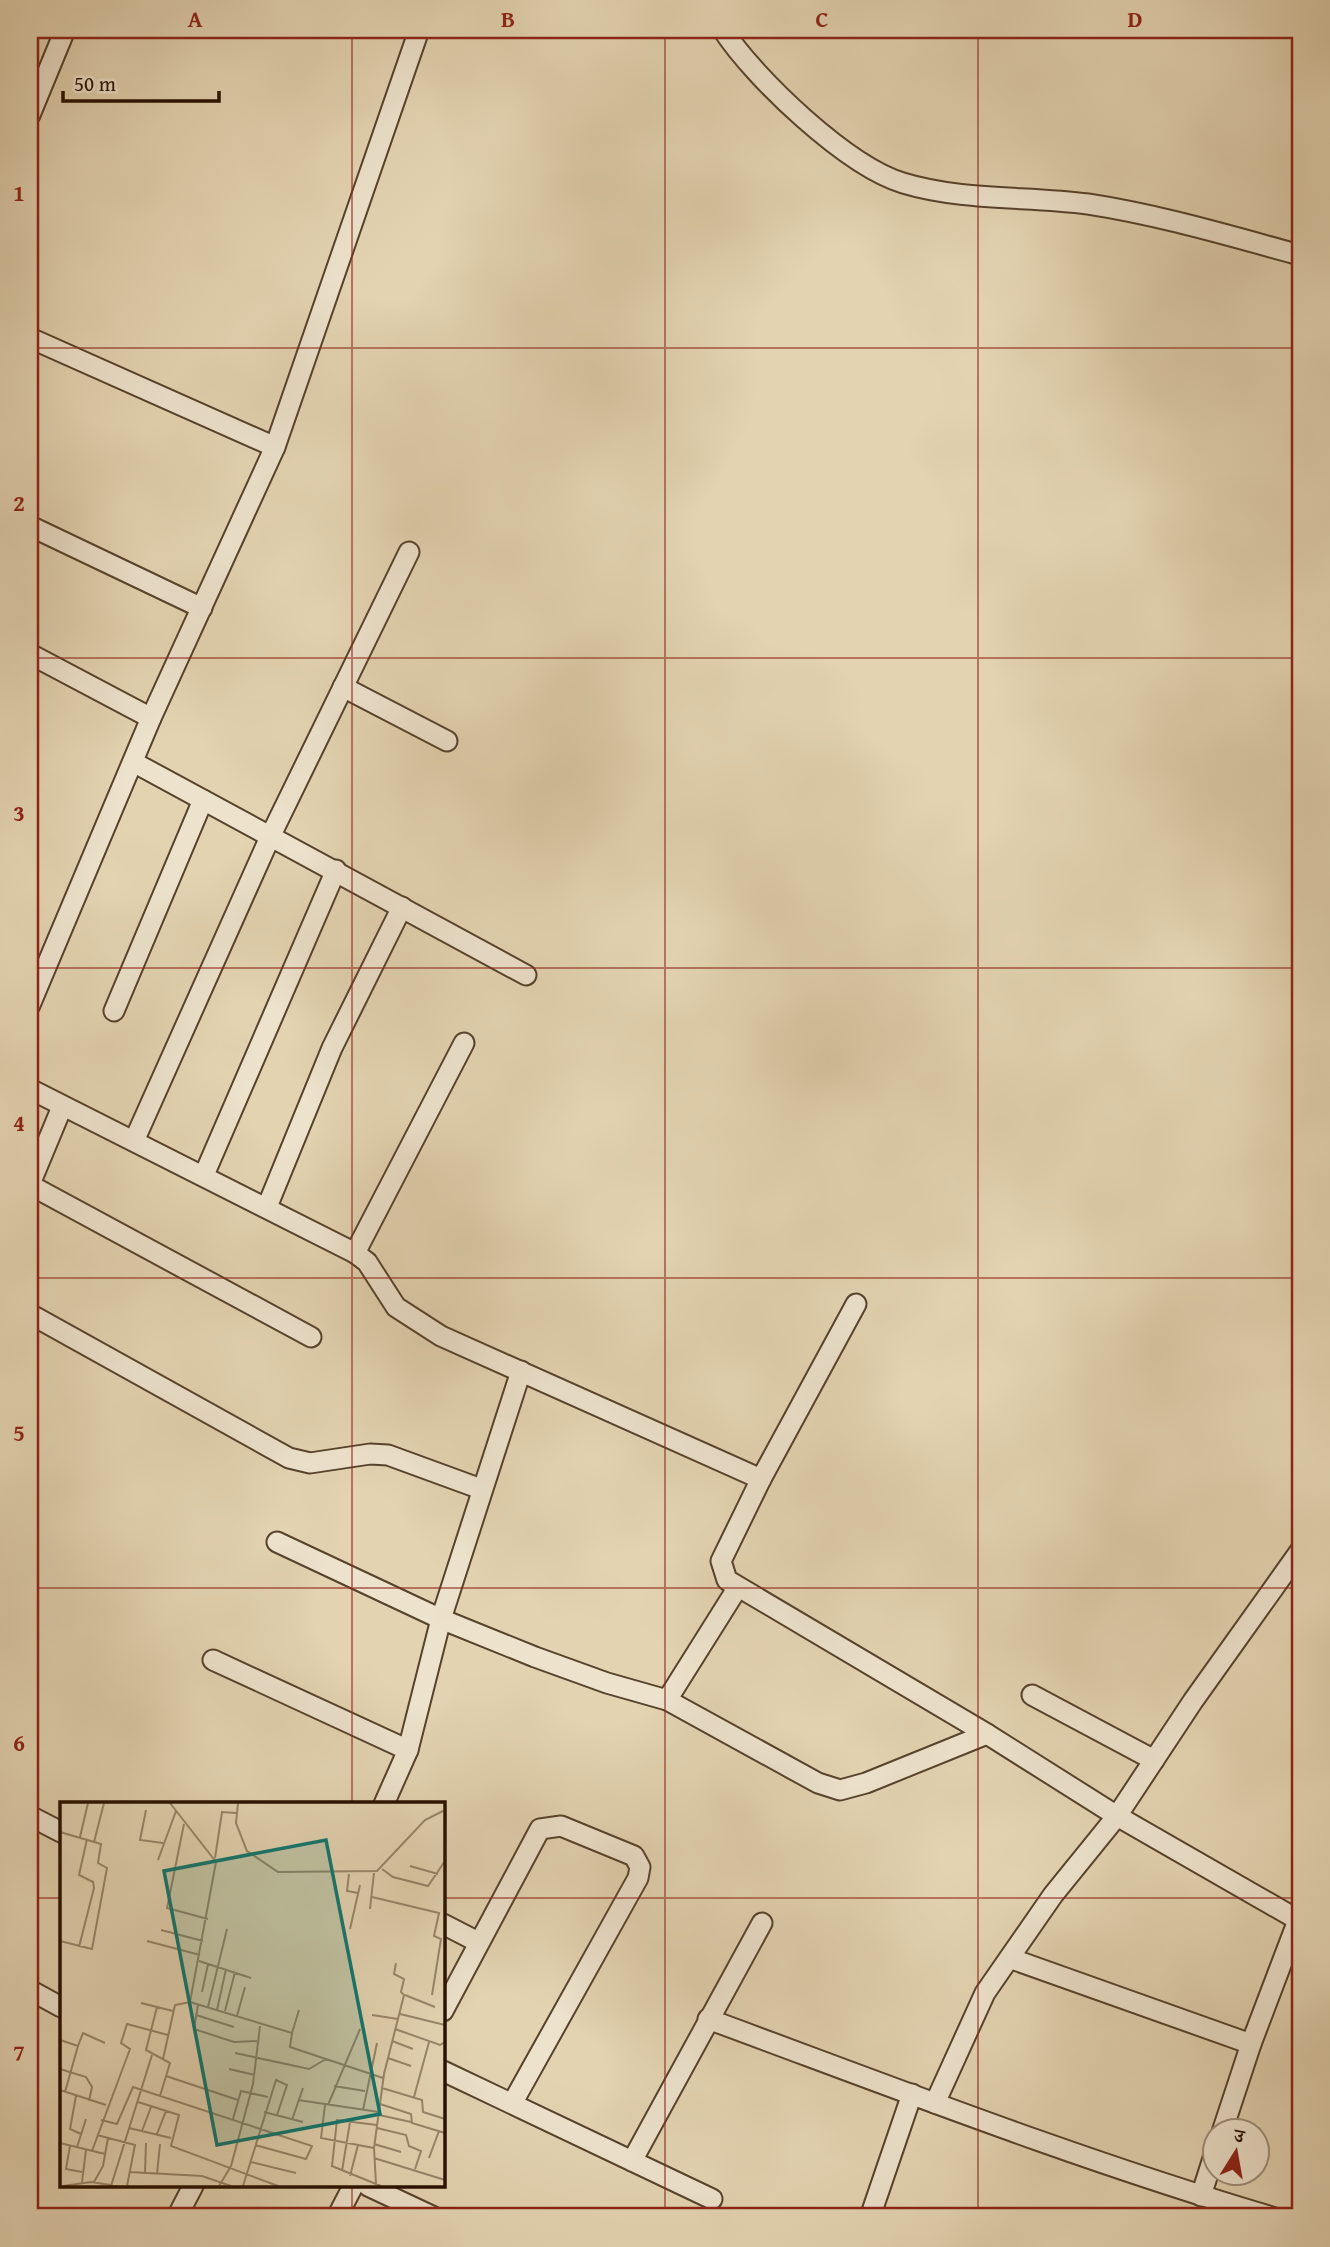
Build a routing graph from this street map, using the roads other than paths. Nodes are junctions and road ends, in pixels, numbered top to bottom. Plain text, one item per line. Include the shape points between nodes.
1 (65, 30) edge
2 (419, 30) edge
3 (723, 30) edge
4 (30, 115) edge
5 (1300, 255) edge
6 (30, 338) edge
7 (275, 447) junction
8 (30, 527) edge
9 (409, 552) dead end
10 (202, 608) junction
11 (30, 654) edge
12 (342, 687) junction
13 (151, 718) junction
14 (447, 741) dead end
15 (134, 762) junction
16 (203, 800) junction
17 (270, 836) junction
18 (336, 870) junction
19 (402, 907) junction
20 (526, 975) dead end
21 (30, 1004) edge
22 (114, 1010) dead end
23 (464, 1042) dead end
24 (30, 1089) edge
25 (62, 1107) junction
26 (134, 1142) junction
27 (204, 1175) junction
28 (30, 1185) edge
29 (267, 1207) junction
30 (355, 1253) junction
31 (856, 1304) dead end
32 (30, 1314) edge
33 (311, 1337) dead end
34 (521, 1371) junction
35 (761, 1479) junction
36 (481, 1489) junction
37 (277, 1542) dead end
38 (1300, 1552) edge
39 (737, 1587) junction
40 (441, 1619) junction
41 (213, 1660) dead end
42 (1032, 1695) dead end
43 (667, 1700) junction
44 (987, 1734) junction
45 (408, 1750) junction
46 (1154, 1760) junction
47 (385, 1802) edge
48 (30, 1816) edge
49 (1117, 1816) junction
50 (60, 1831) edge
51 (1299, 1919) edge
52 (762, 1923) dead end
53 (444, 1925) edge
54 (478, 1942) junction
55 (1012, 1959) junction
56 (30, 1990) edge
57 (60, 2006) edge
58 (444, 2009) edge
59 (708, 2019) junction
60 (1251, 2044) junction
61 (444, 2071) edge
62 (912, 2094) junction
63 (513, 2102) junction
64 (936, 2103) junction
65 (1227, 2118) edge
66 (632, 2161) junction
67 (192, 2188) edge
68 (352, 2188) edge
69 (372, 2188) edge
70 (1204, 2188) edge
71 (1201, 2196) junction
72 (712, 2199) dead end
73 (177, 2217) edge
74 (337, 2217) edge
75 (434, 2217) edge
76 (870, 2217) edge
77 (1272, 2217) edge

1 - 4 street
2 - 7 street
3 - 5 street via 790,107 872,168 902,183 1088,205 1195,225
6 - 7 street
7 - 10 street
8 - 10 street
9 - 12 street
10 - 13 street
11 - 13 street
12 - 14 street
12 - 17 street
13 - 15 street
15 - 16 street
15 - 21 street
16 - 17 street
16 - 22 street
17 - 18 street
17 - 26 street
18 - 19 street
18 - 27 street
19 - 20 street
19 - 29 street via 332,1048
23 - 30 street
24 - 25 street
25 - 26 street
25 - 28 street
26 - 27 street
27 - 29 street
28 - 33 street
29 - 30 street
30 - 34 street via 367,1262 396,1307 415,1321
31 - 35 street
32 - 36 street via 289,1458 310,1463 388,1455
34 - 35 street
34 - 36 street
35 - 39 street via 721,1562 727,1580
36 - 40 street
37 - 40 street
38 - 46 street
39 - 43 street
39 - 44 street
40 - 43 street via 580,1674
40 - 45 street
41 - 45 street
42 - 46 street
43 - 44 street via 818,1783 840,1790
44 - 49 street
45 - 47 street
46 - 49 street
48 - 50 street
49 - 51 street
49 - 55 street via 1053,1895
51 - 60 street
52 - 59 street
53 - 54 street
54 - 58 street
54 - 63 street via 540,1829 561,1826 634,1856 640,1867
55 - 60 street
55 - 64 street via 985,1993
56 - 57 street
59 - 62 street
59 - 66 street
60 - 65 street
61 - 63 street
62 - 64 street
62 - 76 street
63 - 66 street
64 - 71 street
66 - 72 street
67 - 73 street
68 - 74 street
69 - 75 street
70 - 71 street
71 - 77 street

